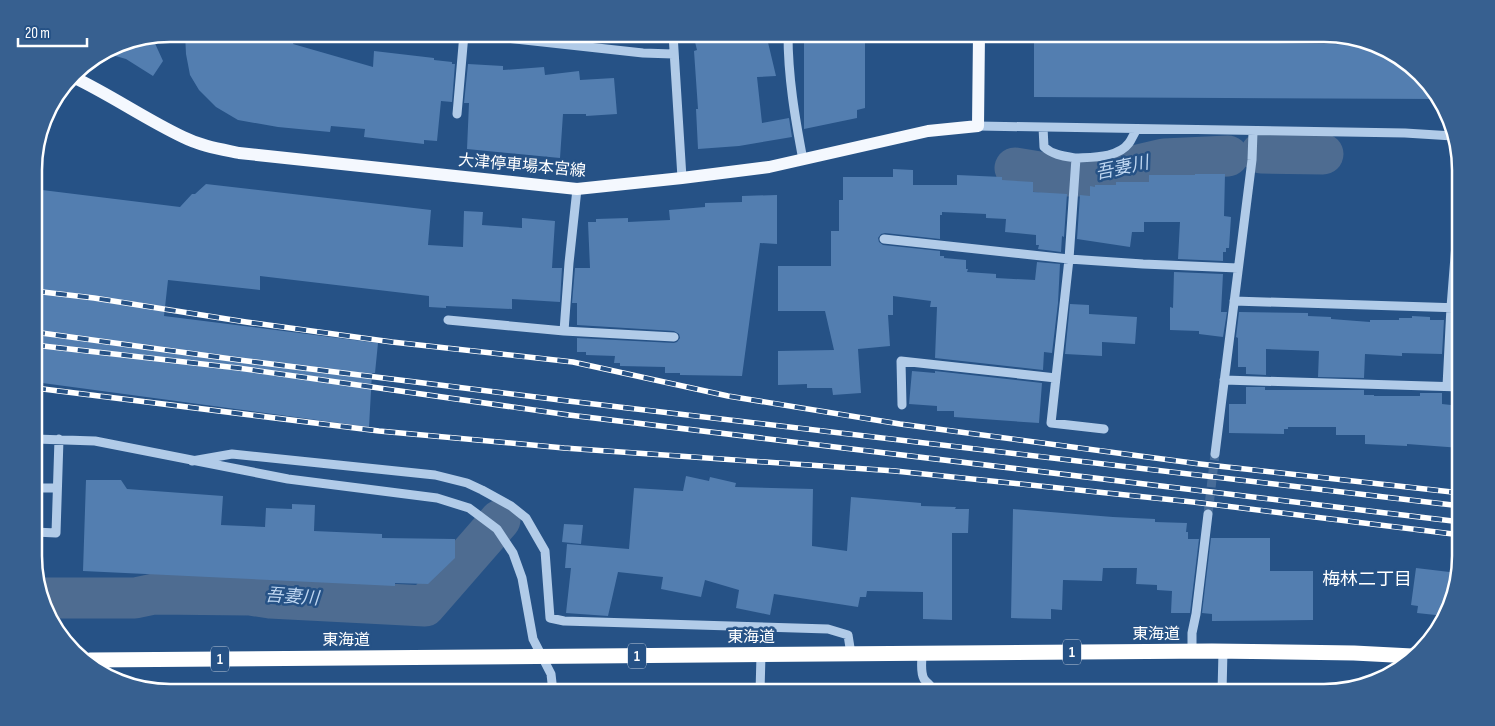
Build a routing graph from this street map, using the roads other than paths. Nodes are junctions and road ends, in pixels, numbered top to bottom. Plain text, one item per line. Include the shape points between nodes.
1 (788, 42) edge
2 (979, 42) edge
3 (463, 43) edge
4 (548, 43) edge
5 (673, 43) edge
6 (673, 54) junction
7 (80, 80) edge
8 (457, 114) dead end
9 (978, 126) junction
10 (1043, 127) junction
11 (1137, 129) junction
12 (1253, 132) junction
13 (1447, 136) edge
14 (1076, 158) junction
15 (803, 160) junction
16 (682, 178) junction
17 (577, 189) junction
18 (884, 239) dead end
19 (1069, 259) junction
20 (1238, 268) junction
21 (1234, 301) junction
22 (1452, 308) edge
23 (448, 320) dead end
24 (564, 330) junction
25 (674, 337) dead end
26 (1452, 343) edge
27 (1056, 378) junction
28 (1224, 380) junction
29 (1447, 386) junction
30 (1452, 386) edge
31 (902, 406) dead end
32 (1104, 429) dead end
33 (42, 439) edge
34 (58, 439) junction
35 (1215, 454) tunnel mouth
36 (192, 461) junction
37 (42, 488) edge
38 (57, 488) junction
39 (1208, 514) tunnel mouth
40 (42, 532) edge
41 (1223, 651) junction
42 (1192, 652) junction
43 (851, 654) junction
44 (922, 654) junction
45 (761, 655) junction
46 (543, 656) junction
47 (1404, 656) edge
48 (98, 660) edge
49 (760, 683) edge
50 (928, 683) edge
51 (1222, 683) edge
52 (552, 684) edge

1 - 15 street
2 - 9 main road
3 - 8 street
4 - 6 street
5 - 6 street
6 - 16 street
7 - 17 main road, 大津停車場本宮線 via 183,137 209,147 239,153
9 - 10 street
9 - 15 main road, 大津停車場本宮線 via 928,131
10 - 11 street
10 - 14 street via 1044,146 1050,152
11 - 12 street
11 - 14 street via 1129,144 1112,154
12 - 13 street
12 - 20 street
14 - 19 street
15 - 16 main road, 大津停車場本宮線
16 - 17 main road, 大津停車場本宮線
17 - 24 street
18 - 19 street
19 - 20 street
19 - 27 street
20 - 21 street
21 - 22 street
21 - 28 street
23 - 24 street
24 - 25 street
26 - 29 street
27 - 31 street via 901,361
27 - 32 street via 1050,423
28 - 29 street
28 - 35 street
29 - 30 street
33 - 34 street
34 - 36 street via 95,442
34 - 38 street
36 - 43 street via 232,454 451,478 482,490 526,518 545,550 550,618 828,629 848,635
36 - 46 street via 288,479 437,498 469,508 497,529 513,553 522,578 533,640
37 - 38 street
38 - 40 street via 56,533
39 - 42 street
41 - 42 highway, 東海道 / 1
41 - 47 highway, 東海道 / 1
41 - 51 street
42 - 44 highway, 東海道 / 1
43 - 44 highway, 東海道 / 1
43 - 45 highway, 東海道 / 1
44 - 50 street via 922,674
45 - 46 highway, 東海道 / 1
45 - 49 street
46 - 48 highway, 東海道 / 1
46 - 52 street

